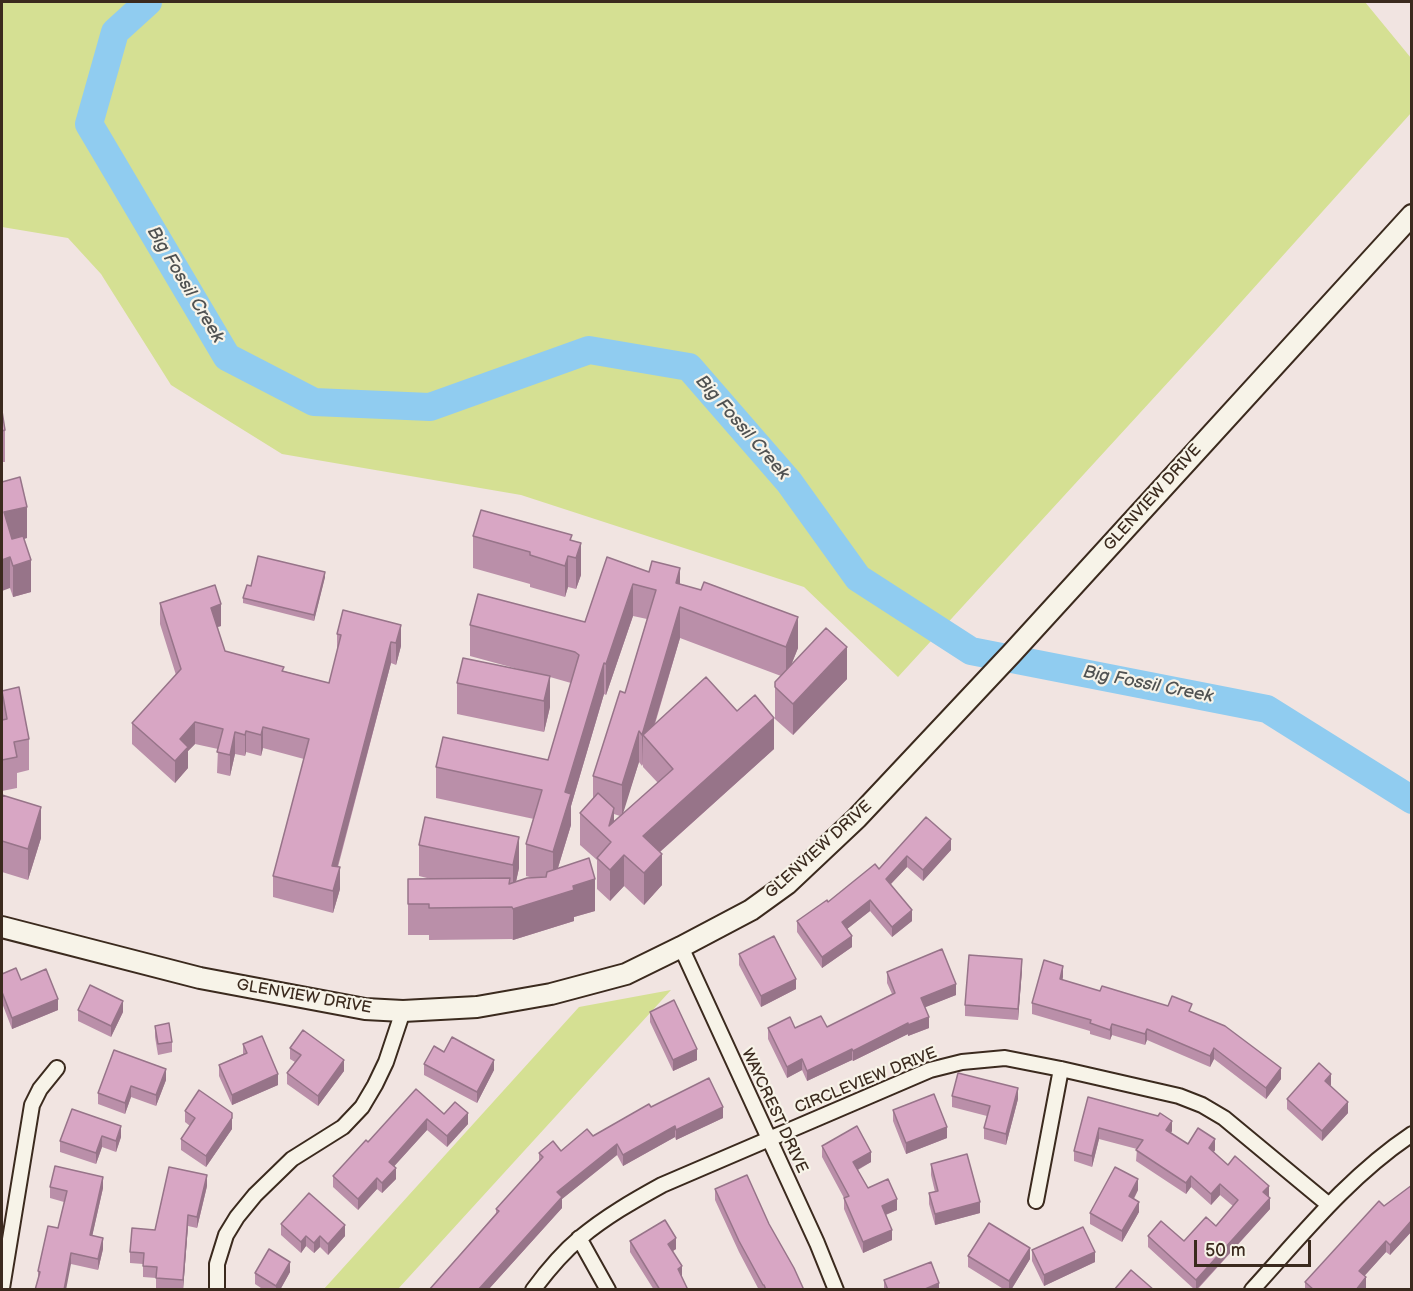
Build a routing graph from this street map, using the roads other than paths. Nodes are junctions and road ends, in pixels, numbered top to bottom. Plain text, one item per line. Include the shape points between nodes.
1 (1412, 215) edge
2 (2, 927) edge
3 (681, 947) junction
4 (403, 1011) junction
5 (57, 1068) dead end
6 (1061, 1069) junction
7 (1412, 1134) edge
8 (769, 1139) junction
9 (1036, 1201) dead end
10 (1329, 1205) junction
11 (579, 1238) junction
12 (2, 1288) edge
13 (218, 1290) edge
14 (533, 1290) edge
15 (608, 1290) edge
16 (836, 1290) edge
17 (1252, 1290) edge

1 - 3 main road, GLENVIEW DRIVE via 858,818 787,884 751,910
2 - 4 main road, GLENVIEW DRIVE via 200,978 365,1009
3 - 4 main road, GLENVIEW DRIVE via 626,974 551,994 477,1007
3 - 8 street, WAYCREST DRIVE
4 - 13 street via 386,1062 362,1107 343,1128 292,1159 237,1216 217,1264
5 - 12 street via 32,1105
6 - 8 street, CIRCLEVIEW DRIVE via 1005,1058 962,1062 930,1070
6 - 9 street
6 - 10 street, CIRCLEVIEW DRIVE via 1179,1096 1202,1105 1224,1118
7 - 10 street via 1365,1170
8 - 11 street, CIRCLEVIEW DRIVE via 662,1185
8 - 16 street, WAYCREST DRIVE
10 - 17 street
11 - 14 street, CIRCLEVIEW DRIVE
11 - 15 street

